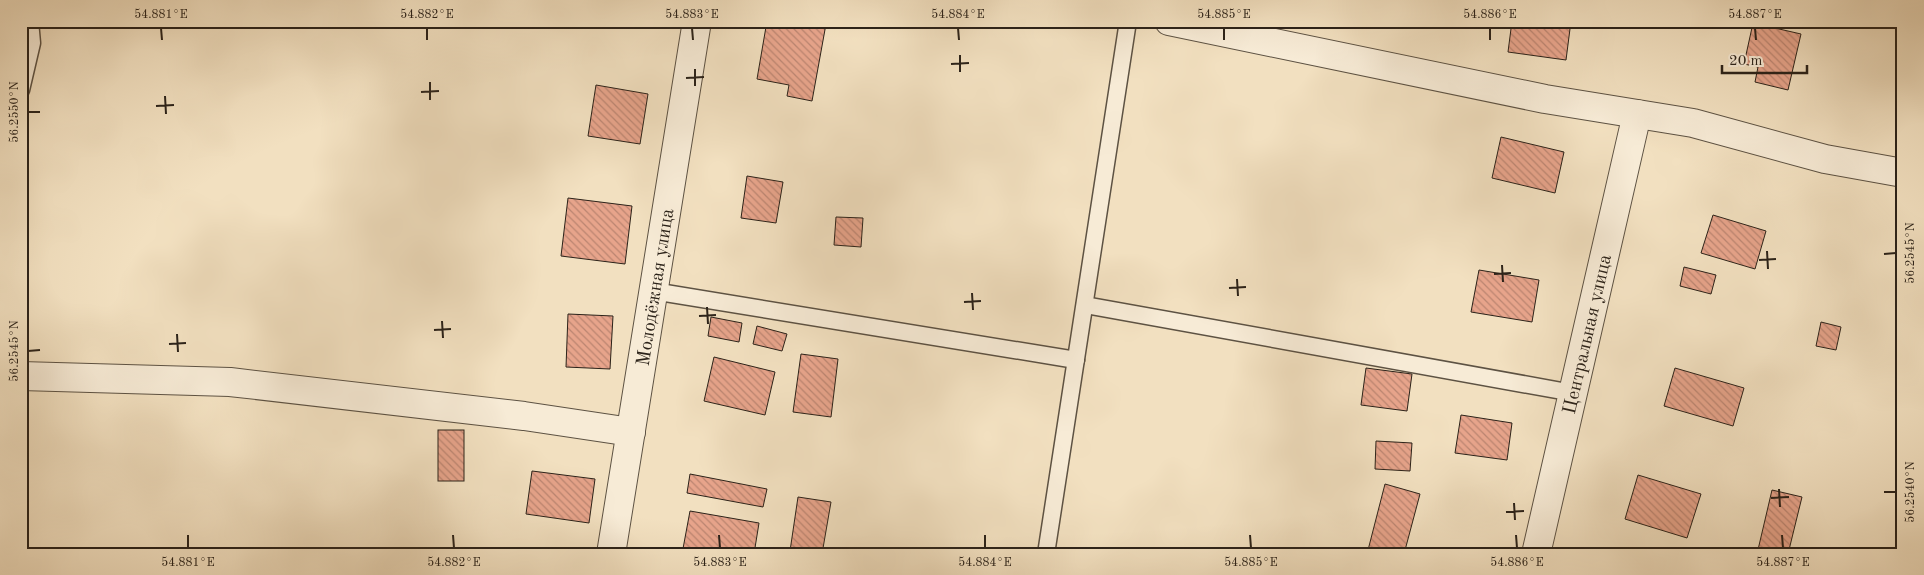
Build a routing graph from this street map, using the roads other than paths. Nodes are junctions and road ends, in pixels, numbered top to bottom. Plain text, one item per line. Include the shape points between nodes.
1 (30, 21) edge
2 (697, 21) edge
3 (1128, 21) edge
4 (1169, 21) edge
5 (21, 90) edge
6 (1636, 114) junction
7 (1903, 172) edge
8 (653, 292) junction
9 (1084, 305) junction
10 (1076, 360) junction
11 (21, 376) edge
12 (1573, 393) junction
13 (631, 432) junction
14 (611, 554) edge
15 (1046, 554) edge
16 (1536, 554) edge

1 - 5 lane via 32,43
2 - 8 street, Молодёжная улица
3 - 9 lane
4 - 6 street via 1545,99
6 - 7 street via 1692,123 1825,159
6 - 12 street, Центральная улица
8 - 10 lane
8 - 13 street, Молодёжная улица
9 - 10 lane
9 - 12 lane
10 - 15 lane
11 - 13 street via 230,382 524,416
12 - 16 street, Центральная улица
13 - 14 street, Молодёжная улица

